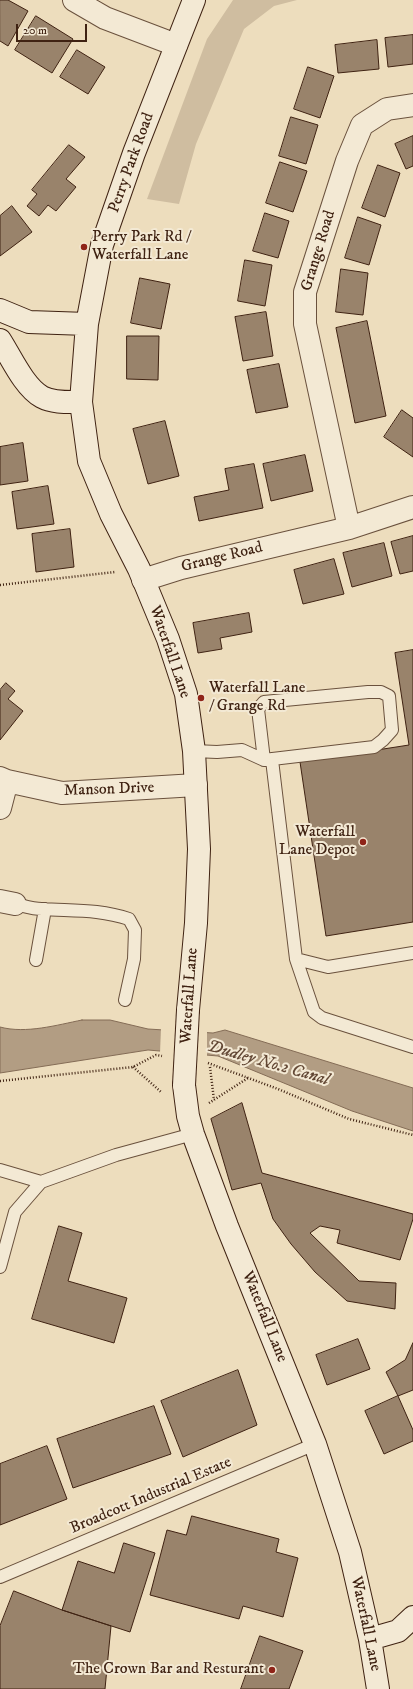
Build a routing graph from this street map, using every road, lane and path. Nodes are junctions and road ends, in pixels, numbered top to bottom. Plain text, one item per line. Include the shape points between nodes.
1 (74, 0) edge
2 (194, 0) edge
3 (176, 45) junction
4 (413, 105) edge
5 (0, 310) edge
6 (87, 324) junction
7 (0, 340) edge
8 (81, 402) junction
9 (413, 507) edge
10 (349, 528) junction
11 (141, 574) junction
12 (0, 585) edge
13 (194, 751) junction
14 (268, 760) junction
15 (3, 780) edge
16 (196, 785) junction
17 (0, 808) edge
18 (7, 902) edge
19 (45, 909) junction
20 (413, 953) edge
21 (296, 959) junction
22 (36, 960) dead end
23 (125, 1000) dead end
24 (413, 1047) edge
25 (163, 1056) dead end
26 (205, 1062) dead end
27 (209, 1063) junction
28 (248, 1077) junction
29 (0, 1081) edge
30 (214, 1100) junction
31 (190, 1125) junction
32 (413, 1135) edge
33 (0, 1170) edge
34 (40, 1182) junction
35 (0, 1267) edge
36 (315, 1444) junction
37 (0, 1577) edge
38 (413, 1617) edge
39 (370, 1639) junction
40 (378, 1689) edge

1 - 3 street via 105,18
2 - 3 street, Perry Park Road
3 - 6 street, Perry Park Road via 102,245
4 - 10 street, Grange Road via 388,109 362,125 347,161 305,292 305,324
5 - 6 street via 29,322
6 - 8 street, Perry Park Road
7 - 8 street via 29,386 42,396 55,401
8 - 11 street, Waterfall Lane via 89,461 111,514
9 - 10 street, Grange Road
10 - 11 street, Grange Road via 181,568
11 - 12 path
11 - 13 street, Waterfall Lane via 168,639 186,694
13 - 14 lane via 242,750
13 - 16 street, Waterfall Lane
14 - 14 lane via 374,747 392,730 389,696 380,692 368,692 264,702 258,709
14 - 21 lane
15 - 16 street, Manson Drive via 62,793
15 - 17 street
16 - 31 street, Waterfall Lane, bridge via 199,849 184,1086
18 - 19 lane
19 - 22 lane
19 - 23 lane via 106,913 129,919 135,930 134,959
20 - 21 lane via 328,967
21 - 24 lane via 314,1012 322,1018
25 - 29 path via 156,1055 133,1067
26 - 27 path
27 - 28 path
27 - 30 path
28 - 30 path
28 - 32 path via 348,1119
30 - 31 path
31 - 34 lane
31 - 36 street, Waterfall Lane via 227,1226
33 - 34 lane
34 - 35 lane via 15,1212
36 - 37 lane, Broadcott Industrial Estate
36 - 39 street, Waterfall Lane via 350,1552
38 - 39 street via 398,1631
39 - 40 street, Waterfall Lane

